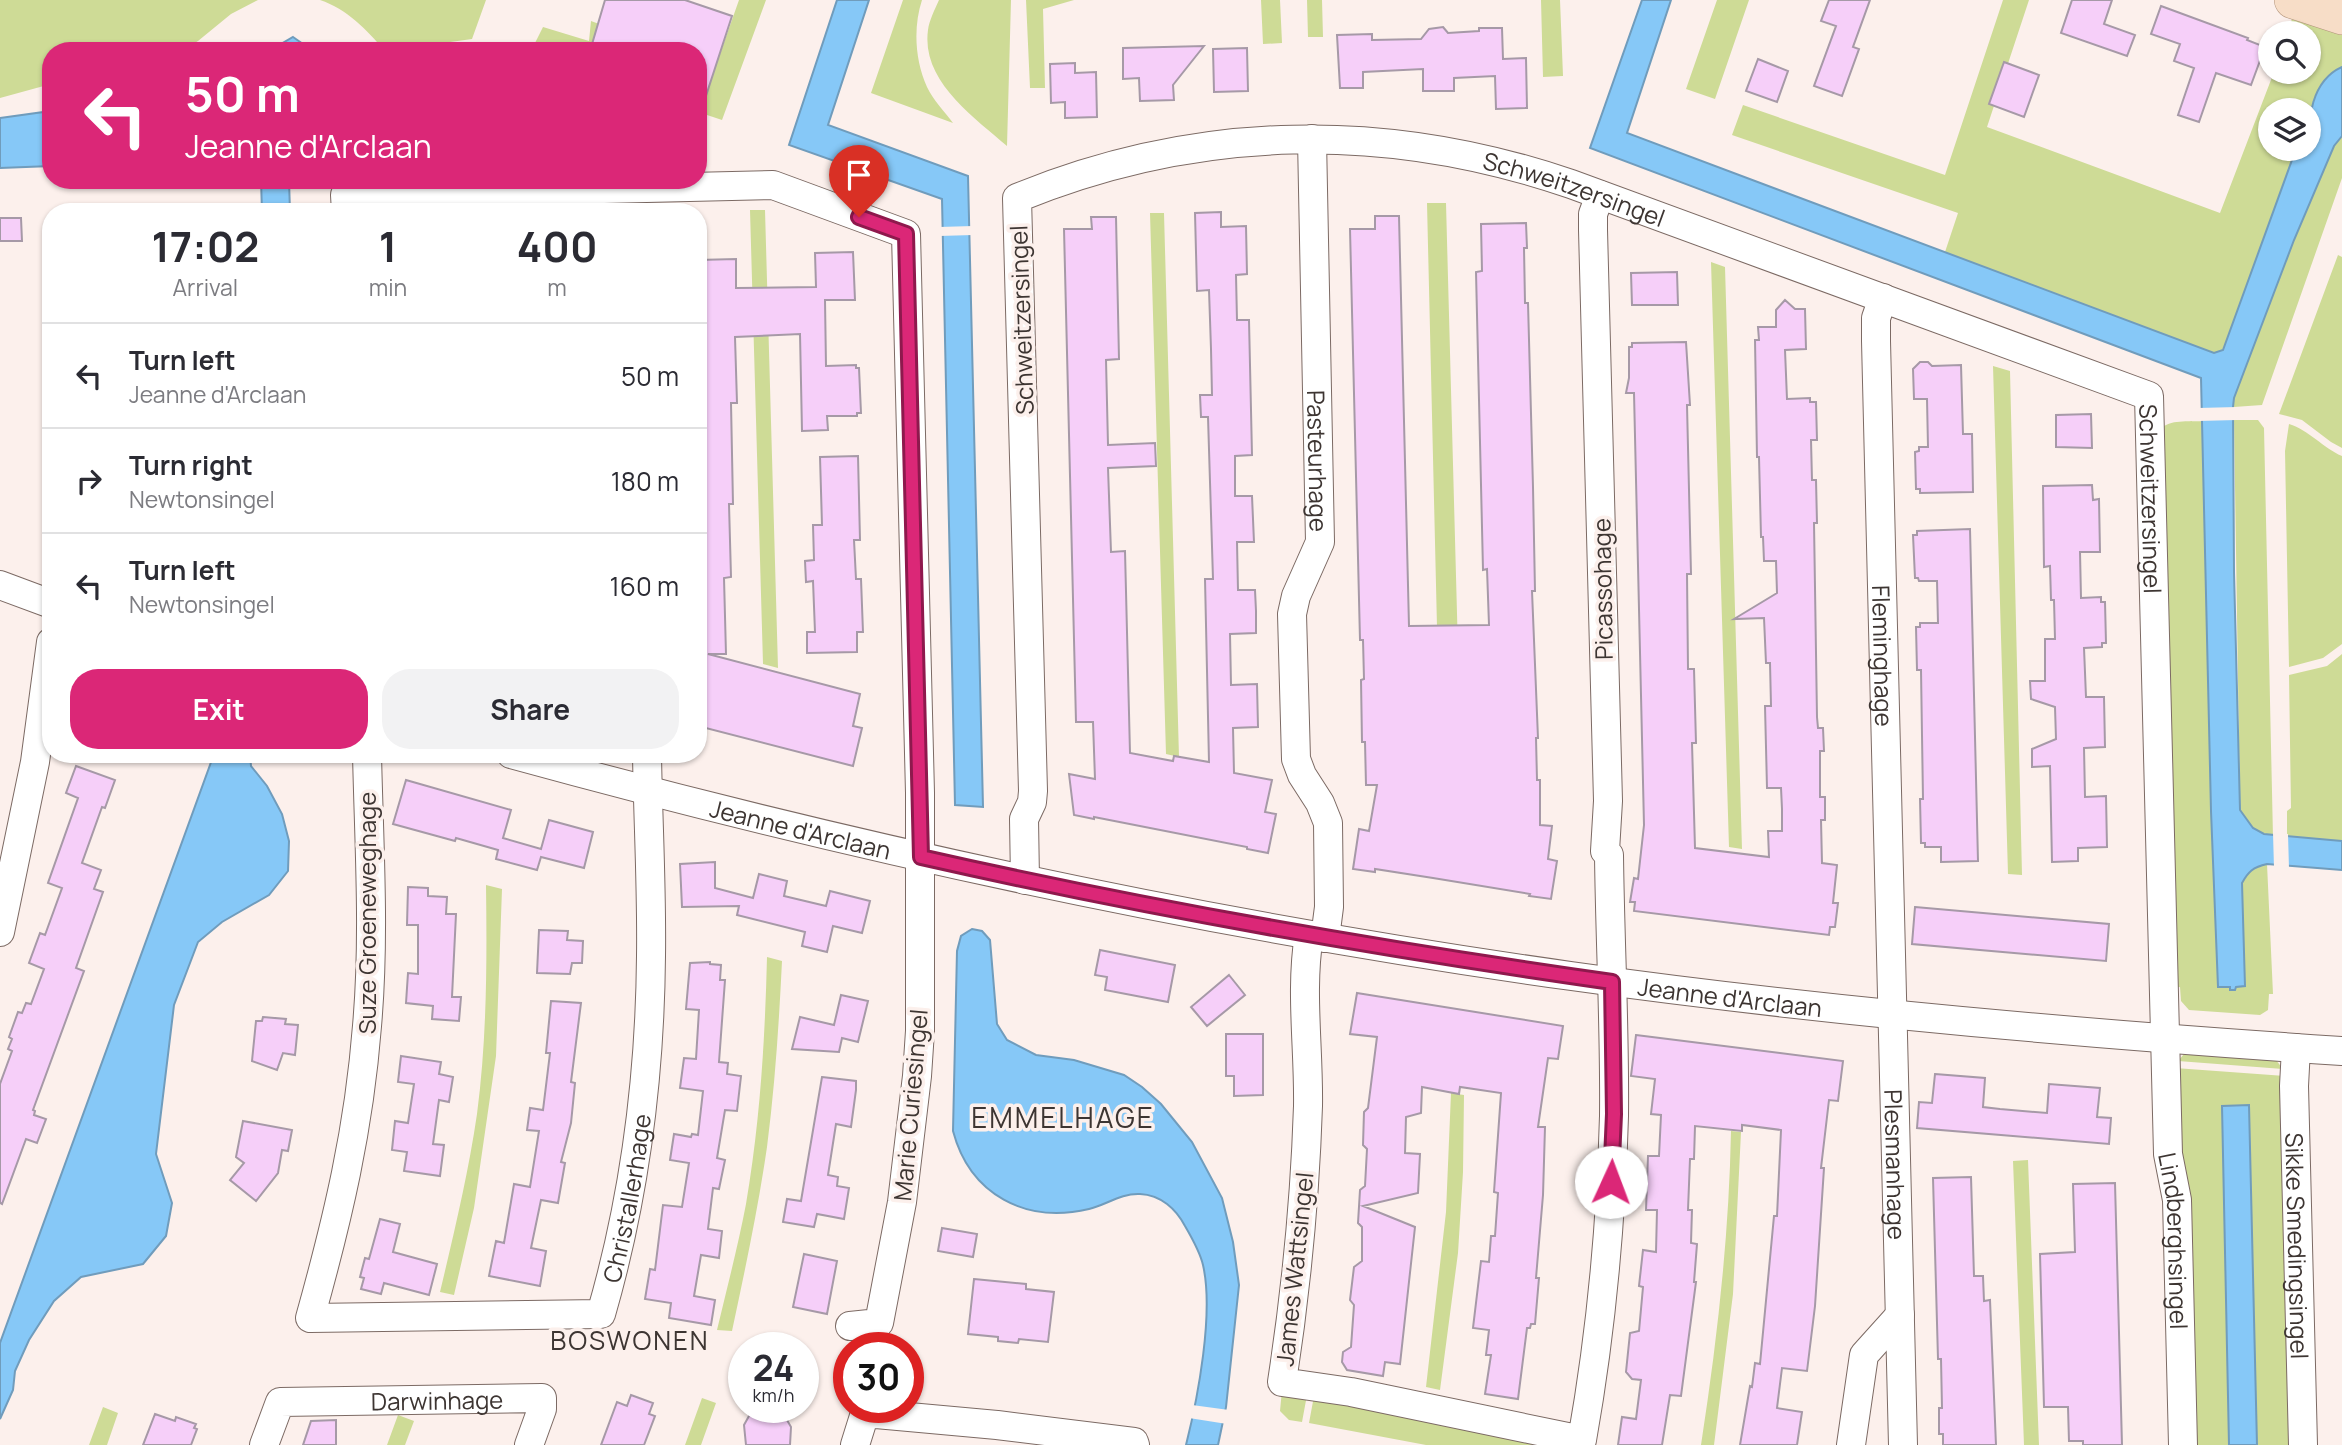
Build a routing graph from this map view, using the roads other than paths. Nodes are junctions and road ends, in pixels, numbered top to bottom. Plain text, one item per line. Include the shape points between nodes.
1 (2293, 0) edge
2 (2342, 16) edge
3 (1312, 139) junction
4 (1600, 195) junction
5 (633, 200) edge
6 (345, 203) edge
7 (1883, 298) junction
8 (0, 585) edge
9 (42, 601) edge
10 (42, 710) edge
11 (367, 763) edge
12 (544, 763) edge
13 (647, 763) edge
14 (647, 791) junction
15 (921, 857) junction
16 (1025, 880) junction
17 (0, 932) edge
18 (1317, 936) junction
19 (1612, 982) junction
20 (1893, 1016) junction
21 (2165, 1039) junction
22 (2295, 1048) junction
23 (2342, 1051) edge
24 (1899, 1315) junction
25 (310, 1318) joint
26 (850, 1326) dead end
27 (1582, 1440) joint
28 (264, 1445) edge
29 (529, 1445) edge
30 (855, 1445) edge
31 (1135, 1445) edge
32 (1851, 1445) edge
33 (1903, 1445) edge
34 (2183, 1445) edge
35 (2303, 1445) edge

1 - 2 main road
3 - 4 street, Schweitzersingel via 1449,151 1504,163
3 - 16 street, Schweitzersingel via 1164,153 1017,198 1033,791 1024,819
3 - 18 street, Pasteurhage via 1320,542 1292,614 1296,759 1328,823 1329,907
4 - 7 street, Schweitzersingel
4 - 19 street, Picassohage via 1593,230 1608,801 1605,851 1609,855
5 - 6 street via 345,195
5 - 15 street via 773,185 906,234
7 - 20 street, Fleminghage via 1876,318 1876,355
7 - 21 street, Schweitzersingel via 2148,396
8 - 9 street
10 - 17 street
11 - 25 street, Suze Groeneweghage via 372,928 363,1070 345,1187
12 - 14 street, Jeanne d'Arclaan
13 - 14 street
14 - 15 street, Jeanne d'Arclaan
14 - 25 street, Christallerhage via 652,906 647,1049 631,1175 601,1314
15 - 16 street, Jeanne d'Arclaan
15 - 26 street, Marie Curiesingel via 917,1076 898,1225 879,1323
16 - 18 street, Jeanne d'Arclaan
18 - 19 street, Jeanne d'Arclaan
18 - 27 street, James Wattsingel via 1305,963 1308,1104 1295,1290 1282,1382
19 - 20 street, Jeanne d'Arclaan
19 - 27 street, Picassohage via 1614,1114 1609,1211 1595,1363
20 - 21 street, Jeanne d'Arclaan
20 - 24 street, Plesmanhage
21 - 22 street, Jeanne d'Arclaan
21 - 34 street, Lindberghsingel via 2168,1154 2178,1204
22 - 23 street, Jeanne d'Arclaan
22 - 35 street, Sikke Smedingsingel
24 - 32 street via 1864,1355
24 - 33 street, Plesmanhage
28 - 29 street, Darwinhage via 283,1401 542,1398
30 - 31 street via 865,1413 997,1425

